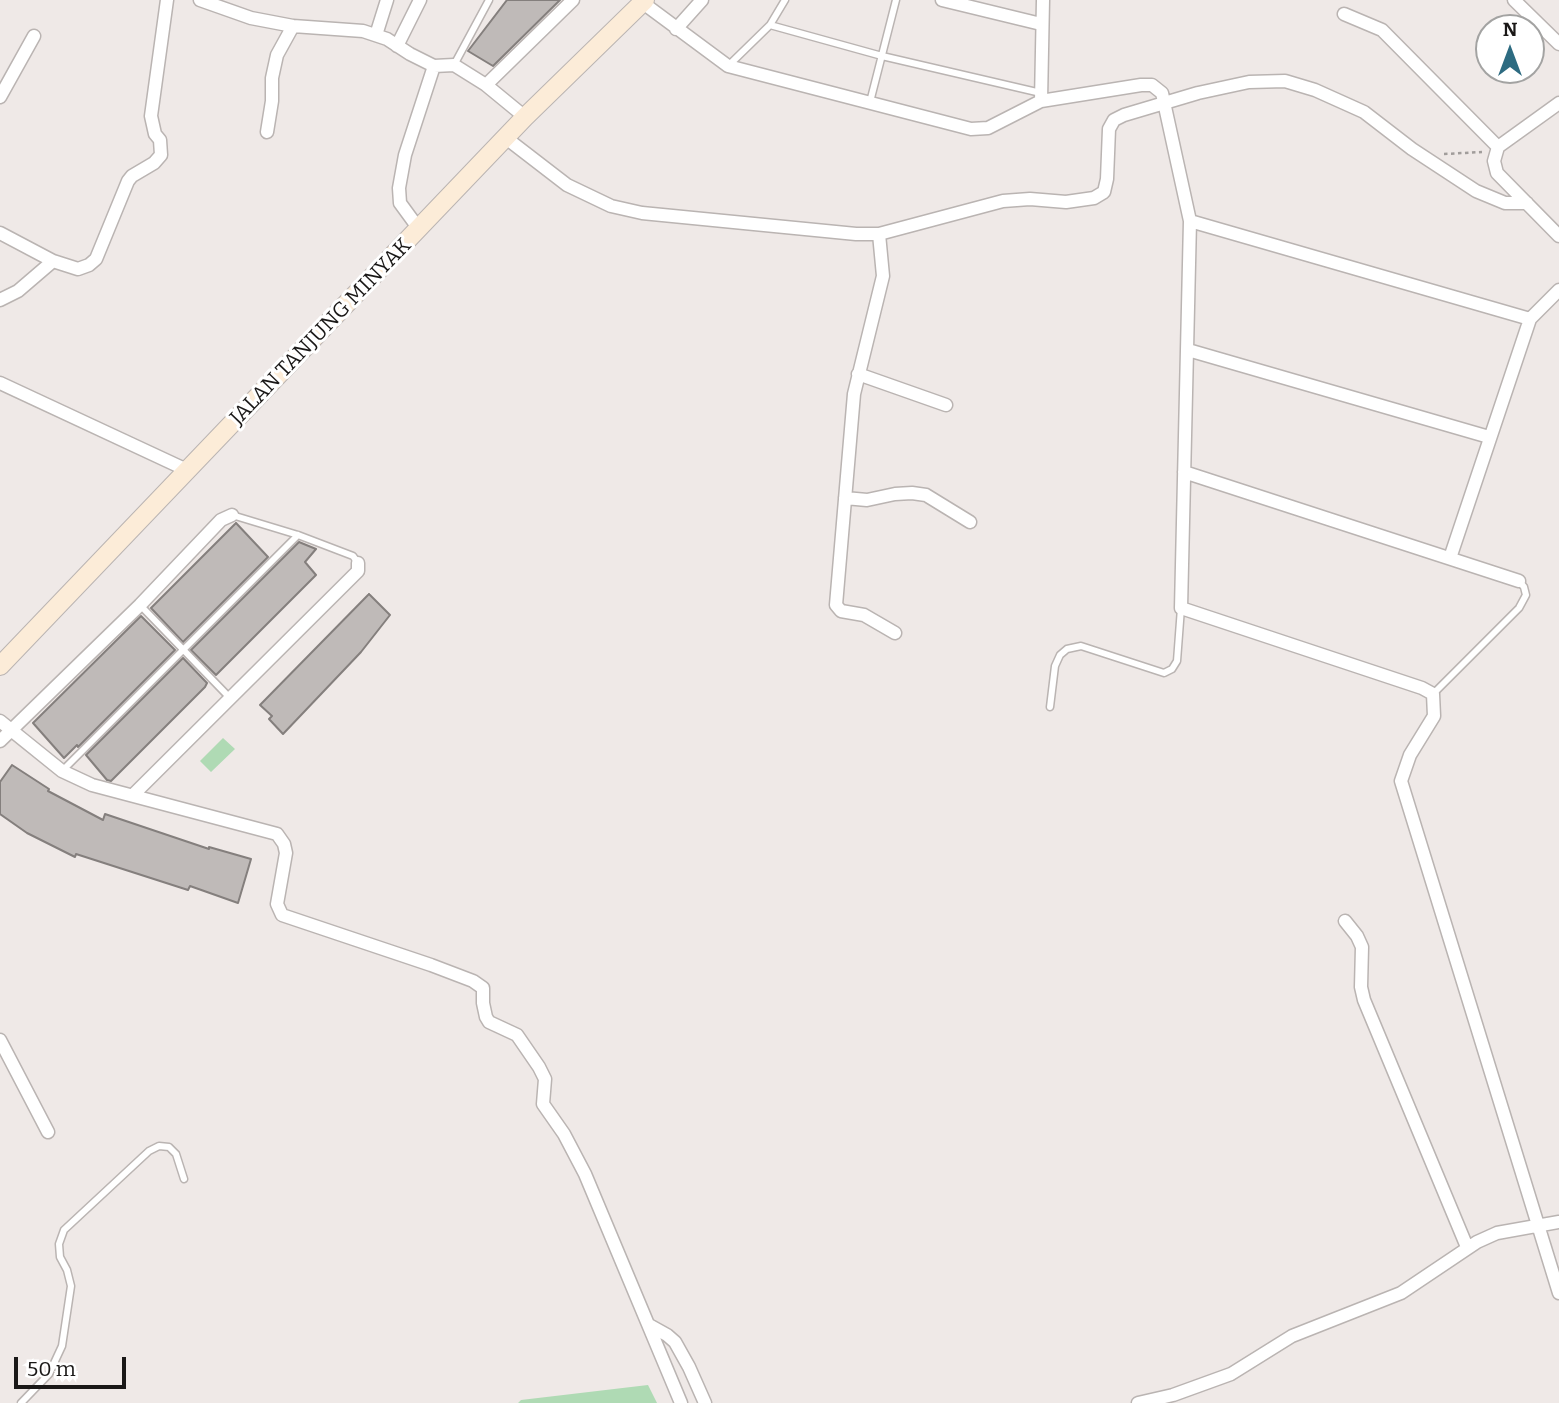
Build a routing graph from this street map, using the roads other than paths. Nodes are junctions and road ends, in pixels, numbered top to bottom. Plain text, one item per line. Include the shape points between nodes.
1 (167, 0) edge
2 (200, 0) edge
3 (387, 0) edge
4 (420, 0) edge
5 (489, 0) edge
6 (573, 0) edge
7 (702, 0) edge
8 (785, 0) edge
9 (896, 0) edge
10 (942, 0) edge
11 (1043, 0) edge
12 (1514, 0) edge
13 (644, 1) edge
14 (1344, 14) dead end
15 (1041, 24) junction
16 (770, 25) junction
17 (293, 26) junction
18 (676, 29) junction
19 (376, 35) junction
20 (34, 36) dead end
21 (1559, 44) edge
22 (397, 46) junction
23 (882, 56) junction
24 (454, 65) junction
25 (434, 66) junction
26 (728, 66) junction
27 (486, 85) junction
28 (0, 97) edge
29 (1041, 97) junction
30 (870, 102) junction
31 (1166, 103) junction
32 (1559, 103) edge
33 (525, 117) junction
34 (267, 132) dead end
35 (506, 138) junction
36 (1497, 150) junction
37 (1527, 203) junction
38 (1190, 220) junction
39 (419, 229) junction
40 (0, 233) edge
41 (879, 234) junction
42 (1559, 236) edge
43 (53, 261) junction
44 (1559, 290) edge
45 (0, 300) edge
46 (1530, 318) junction
47 (1188, 350) junction
48 (858, 374) junction
49 (0, 383) edge
50 (946, 405) dead end
51 (1489, 437) junction
52 (189, 471) junction
53 (1184, 472) junction
54 (845, 498) junction
55 (232, 515) joint
56 (970, 522) dead end
57 (298, 535) junction
58 (1450, 558) junction
59 (358, 563) joint
60 (1519, 581) joint
61 (140, 605) junction
62 (1181, 608) junction
63 (895, 633) dead end
64 (184, 650) junction
65 (0, 666) edge
66 (1433, 694) junction
67 (231, 700) junction
68 (1050, 707) dead end
69 (0, 721) edge
70 (11, 730) junction
71 (0, 741) edge
72 (62, 771) junction
73 (133, 794) junction
74 (1345, 921) dead end
75 (0, 1040) edge
76 (48, 1132) dead end
77 (184, 1180) dead end
78 (1559, 1222) edge
79 (1539, 1226) junction
80 (1467, 1247) junction
81 (1559, 1293) edge
82 (649, 1325) junction
83 (21, 1403) edge
84 (681, 1403) edge
85 (705, 1403) edge
86 (1138, 1403) edge

1 - 43 street via 151,116 161,155 128,181 96,259 78,269
2 - 17 street via 251,18
3 - 19 street
4 - 22 street
5 - 24 lane
6 - 27 street
7 - 18 street
8 - 16 lane
9 - 23 lane
10 - 15 street
11 - 15 street
12 - 21 street
13 - 18 street
13 - 33 main road, JALAN TANJUNG MINYAK
14 - 36 street via 1382,30
15 - 29 street
16 - 23 lane
16 - 26 lane
17 - 19 street
17 - 34 street via 277,55
18 - 26 street
19 - 22 street
20 - 28 street
22 - 25 street
23 - 29 lane
23 - 30 lane
24 - 25 street
24 - 27 street
25 - 39 street via 399,188 400,203
26 - 30 street
27 - 33 street
29 - 30 street via 988,128 971,129
29 - 31 street via 1152,85
31 - 37 street via 1249,82 1285,81 1364,112 1476,191 1505,203
31 - 38 street
31 - 41 street via 1114,120 1109,129 1104,191 1094,198 1003,201
32 - 36 street
33 - 35 main road, JALAN TANJUNG MINYAK
35 - 39 main road, JALAN TANJUNG MINYAK
35 - 41 street via 567,185 611,206 642,213
36 - 37 street via 1497,173
37 - 42 street
38 - 46 street
38 - 47 street
39 - 52 main road, JALAN TANJUNG MINYAK
40 - 43 street
41 - 48 street via 883,276
43 - 45 street via 18,292
44 - 46 street
46 - 51 street
47 - 51 street
47 - 53 street
48 - 50 street
48 - 54 street
49 - 52 street
51 - 58 street
52 - 65 main road, JALAN TANJUNG MINYAK
53 - 58 street
53 - 62 street
54 - 56 street via 926,495
54 - 63 street via 836,605
55 - 57 lane
55 - 61 street via 221,520
57 - 59 lane via 353,556
57 - 64 lane
58 - 60 street
59 - 67 street via 358,571
60 - 66 lane via 1526,595 1518,608
61 - 64 lane
61 - 70 street
62 - 66 street
62 - 68 lane via 1177,661 1172,670 1164,673 1081,646 1067,649 1055,666
64 - 67 lane
64 - 72 lane
66 - 79 street via 1434,716 1410,755 1401,781
67 - 73 street
69 - 70 street
70 - 71 street
70 - 72 street
72 - 73 street via 92,785
73 - 82 street via 277,834 286,853 277,904 282,915 431,965 483,988 489,1022 517,1035 539,1067 545,1080 543,1104 585,1174
74 - 80 street via 1362,947 1364,1000
75 - 76 street
77 - 83 lane via 176,1154 159,1146 64,1230 60,1256 71,1286 62,1346 49,1374
78 - 79 street
79 - 80 street via 1497,1233
79 - 81 street
80 - 86 street via 1401,1293 1292,1336 1231,1374
82 - 84 street
82 - 85 street via 675,1342

